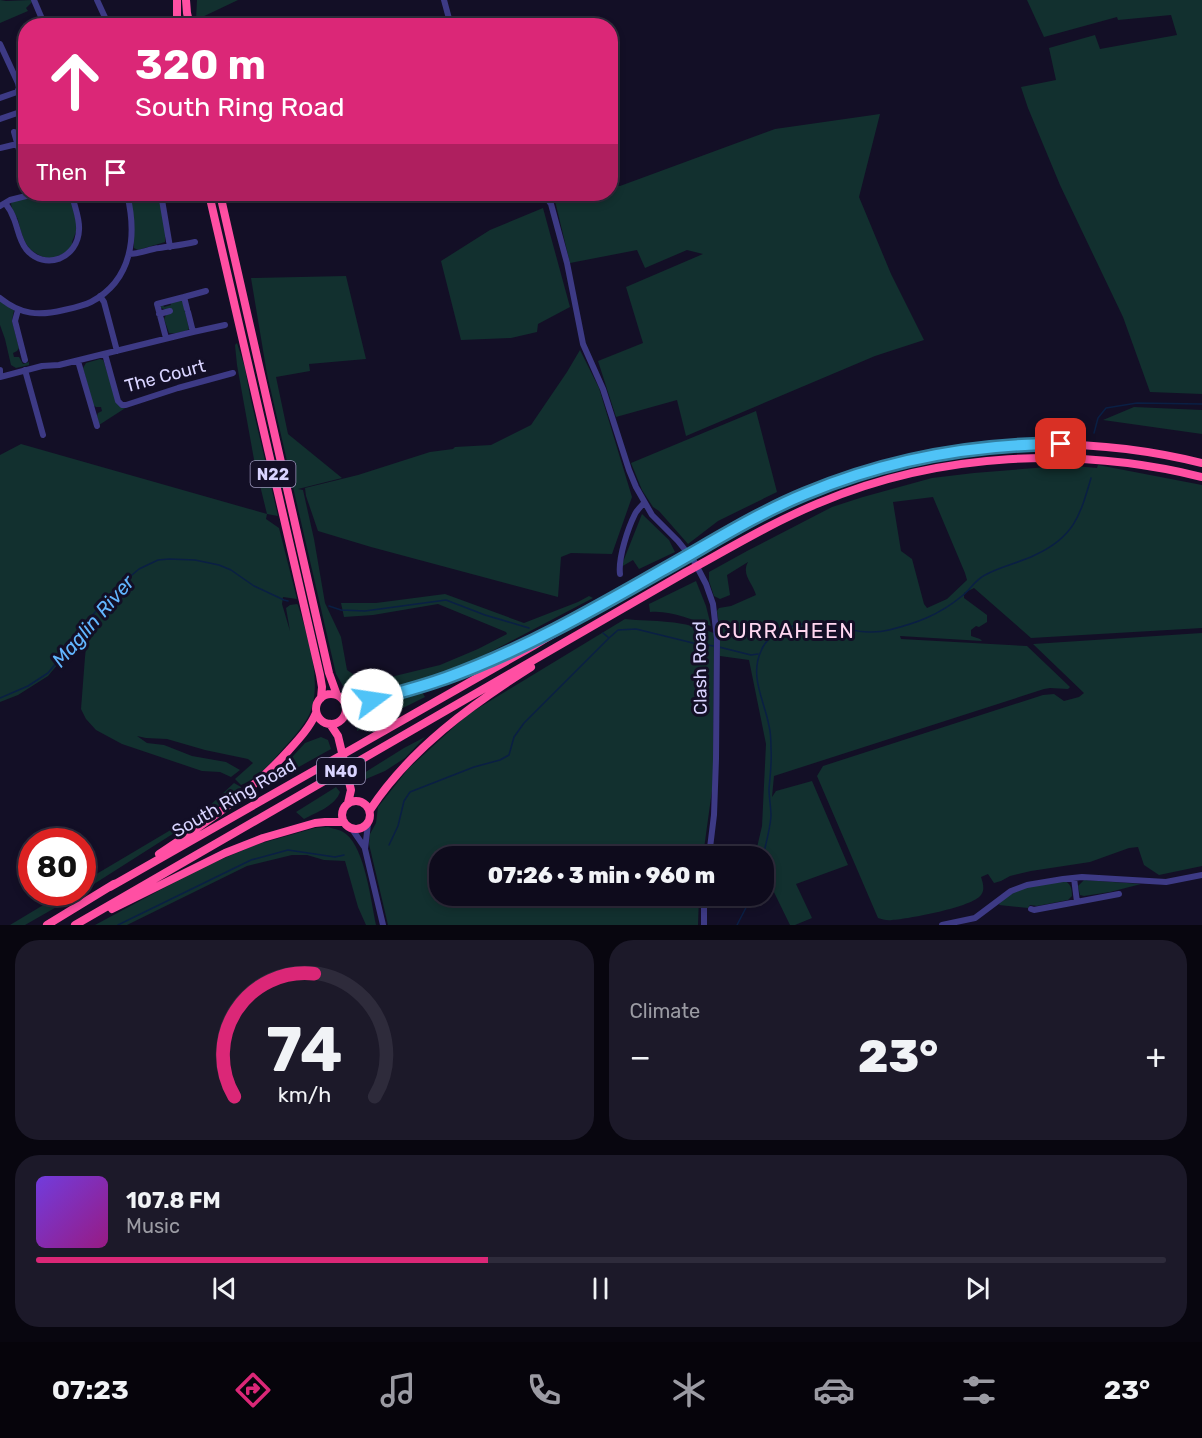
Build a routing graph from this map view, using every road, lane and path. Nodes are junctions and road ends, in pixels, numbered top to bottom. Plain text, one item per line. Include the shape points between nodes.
1 (34, 0) edge
2 (97, 0) edge
3 (177, 0) edge
4 (186, 0) edge
5 (444, 0) edge
6 (42, 18) edge
7 (105, 18) edge
8 (177, 18) edge
9 (188, 18) edge
10 (449, 18) edge
11 (0, 44) edge
12 (18, 83) edge
13 (18, 90) edge
14 (0, 98) edge
15 (18, 113) edge
16 (0, 119) edge
17 (14, 132) dead end
18 (17, 144) junction
19 (18, 147) edge
20 (0, 148) edge
21 (18, 198) edge
22 (74, 201) edge
23 (129, 201) edge
24 (163, 201) edge
25 (211, 201) edge
26 (222, 201) edge
27 (549, 201) edge
28 (2, 205) edge
29 (195, 242) dead end
30 (170, 247) junction
31 (129, 254) junction
32 (206, 291) dead end
33 (100, 296) junction
34 (183, 297) junction
35 (0, 298) edge
36 (18, 310) junction
37 (170, 311) dead end
38 (159, 314) junction
39 (225, 325) dead end
40 (193, 332) junction
41 (166, 338) junction
42 (117, 351) junction
43 (23, 352) junction
44 (15, 354) dead end
45 (105, 354) junction
46 (25, 360) dead end
47 (78, 361) junction
48 (0, 370) edge
49 (25, 370) junction
50 (234, 373) dead end
51 (101, 408) dead end
52 (93, 411) junction
53 (39, 421) junction
54 (31, 423) dead end
55 (97, 426) dead end
56 (43, 435) dead end
57 (1202, 463) edge
58 (1202, 477) edge
59 (644, 503) junction
60 (620, 574) dead end
61 (602, 604) junction
62 (607, 618) junction
63 (340, 697) junction
64 (321, 698) junction
65 (316, 713) junction
66 (342, 720) junction
67 (330, 724) junction
68 (338, 736) junction
69 (351, 790) junction
70 (362, 801) junction
71 (348, 803) junction
72 (370, 810) junction
73 (344, 822) junction
74 (368, 824) junction
75 (352, 829) junction
76 (710, 846) edge
77 (365, 849) junction
78 (1202, 875) edge
79 (1074, 878) junction
80 (110, 887) junction
81 (1119, 894) dead end
82 (1077, 902) junction
83 (704, 906) edge
84 (1031, 909) dead end
85 (46, 925) edge
86 (75, 925) edge
87 (383, 925) edge
88 (704, 925) edge
89 (942, 925) edge

1 - 6 street
2 - 7 street
3 - 8 highway
4 - 9 highway
5 - 10 street
11 - 12 street
13 - 14 street
15 - 16 street
17 - 18 street
18 - 19 street
18 - 20 street
21 - 28 street
22 - 28 street via 79,225 77,241 67,255 51,261 27,250 14,217
23 - 31 street via 132,228
24 - 30 street
25 - 64 highway, N22 via 320,675
26 - 63 highway, N22 via 329,673
27 - 59 street, Clash Road via 567,263 583,344
29 - 30 street
30 - 31 street
31 - 33 street via 118,278
32 - 34 street
33 - 36 street via 45,314
33 - 42 street
34 - 38 street via 158,303
34 - 40 street
35 - 36 street
36 - 43 street via 15,321
37 - 38 street
38 - 41 street
39 - 40 street, The Court
40 - 41 street, The Court
41 - 42 street, The Court
42 - 45 street, The Court
43 - 44 street
43 - 46 street
45 - 47 street, The Court
45 - 50 street, The Court via 122,405
47 - 49 street, The Court
47 - 52 street
48 - 49 street, The Court via 0,377
49 - 53 street
51 - 52 street
52 - 55 street
53 - 54 street
53 - 56 street
57 - 61 highway, South Ring Road / N40 via 1132,449 1061,444 986,447 906,461 845,478 778,506
58 - 62 highway, N40 via 1156,466 1037,457 967,463 907,474 792,514
59 - 60 street via 636,512 620,556
59 - 76 street, Clash Road via 694,561 713,604 717,639 716,783
61 - 63 highway via 513,650 447,678 372,700 354,702
61 - 80 highway, South Ring Road / N40
62 - 72 highway via 459,717 404,768
62 - 86 highway, N40
63 - 64 highway via 328,694
63 - 66 highway, N22 via 346,708
64 - 65 highway, N22
65 - 67 highway, N22 via 321,721
65 - 80 highway, N22 via 286,754 241,796
66 - 67 highway
66 - 68 highway, N22
67 - 68 highway, N22
68 - 69 highway, N22
69 - 70 highway
69 - 71 highway, N22
70 - 71 highway
70 - 72 highway
71 - 73 highway, N22 via 342,809
72 - 74 highway
73 - 75 highway
73 - 86 highway via 315,823 245,844
74 - 75 highway
74 - 77 street
75 - 77 street
77 - 87 street
78 - 79 street via 1166,882
79 - 82 street
79 - 89 street via 1018,887 975,918
80 - 85 highway, N22
81 - 82 street
82 - 84 street
83 - 88 street

